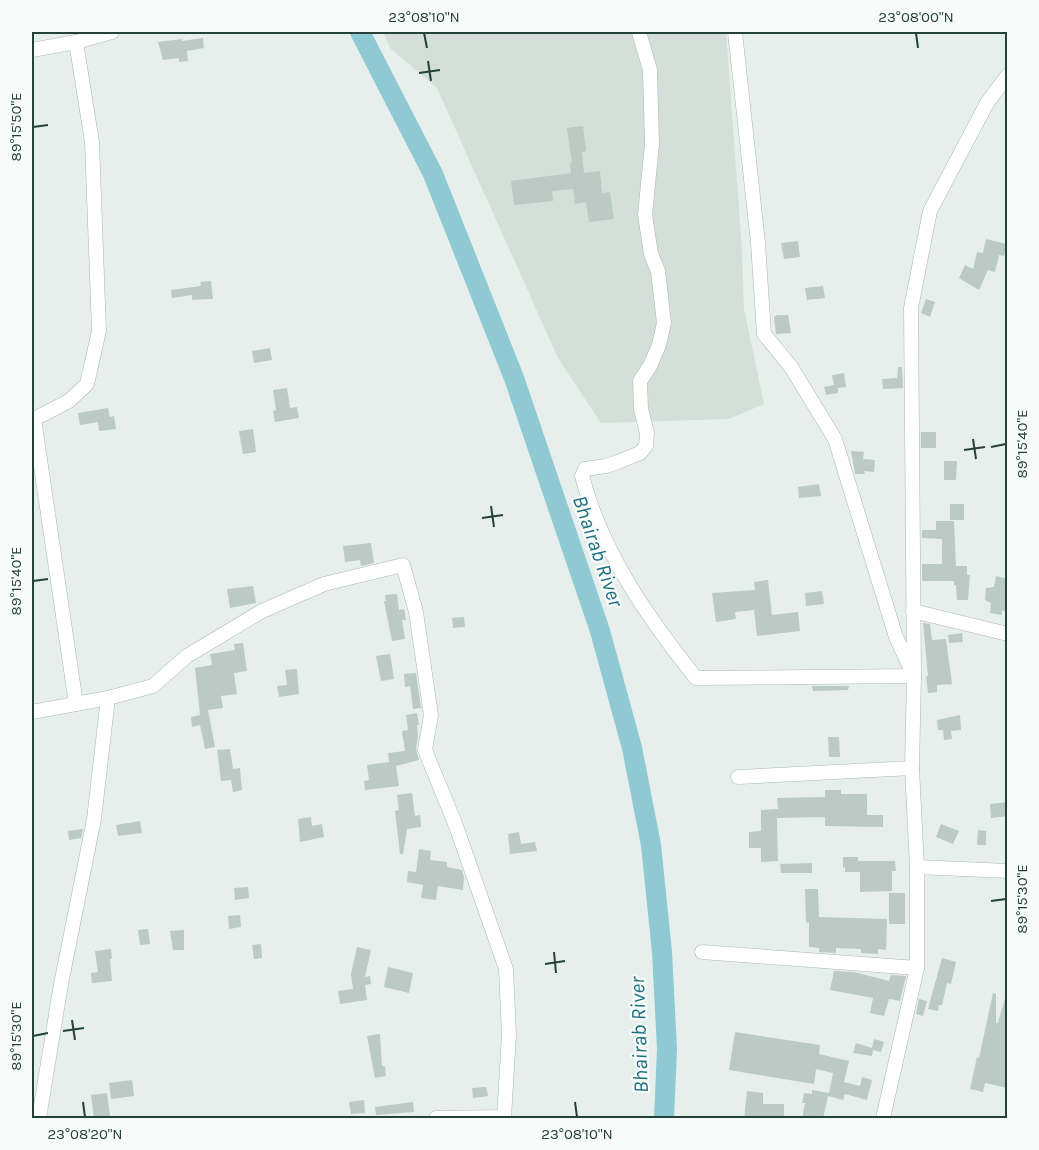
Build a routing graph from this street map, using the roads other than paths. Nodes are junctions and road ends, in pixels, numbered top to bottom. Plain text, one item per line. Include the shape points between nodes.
1 (112, 32) edge
2 (639, 32) edge
3 (735, 32) edge
4 (76, 42) junction
5 (32, 50) edge
6 (1008, 75) edge
7 (33, 420) edge
8 (914, 611) junction
9 (1008, 634) edge
10 (914, 676) junction
11 (108, 698) junction
12 (76, 704) junction
13 (32, 711) edge
14 (912, 768) junction
15 (738, 777) dead end
16 (917, 867) junction
17 (1008, 871) edge
18 (702, 952) dead end
19 (917, 968) junction
20 (39, 1119) edge
21 (436, 1119) edge
22 (883, 1119) edge

1 - 4 street
2 - 10 street via 650,70 652,144 645,215 658,271 664,323 659,345 640,381 646,446 640,453 612,464 585,469 582,476 598,525 629,586 696,678
3 - 10 street via 764,334 791,367 835,439 896,636
4 - 5 street
4 - 7 street via 92,142 99,331 87,384 69,401
6 - 8 street via 987,103 930,211 911,308
7 - 12 street
8 - 9 street
8 - 10 street
10 - 14 street
11 - 12 street
11 - 20 street via 94,819
11 - 21 street via 153,686 187,656 261,611 324,584 403,565 416,612 431,715 425,750 506,969 509,1035 504,1117
12 - 13 street
14 - 15 street
14 - 16 street
16 - 17 street
16 - 19 street
18 - 19 street
19 - 22 street

